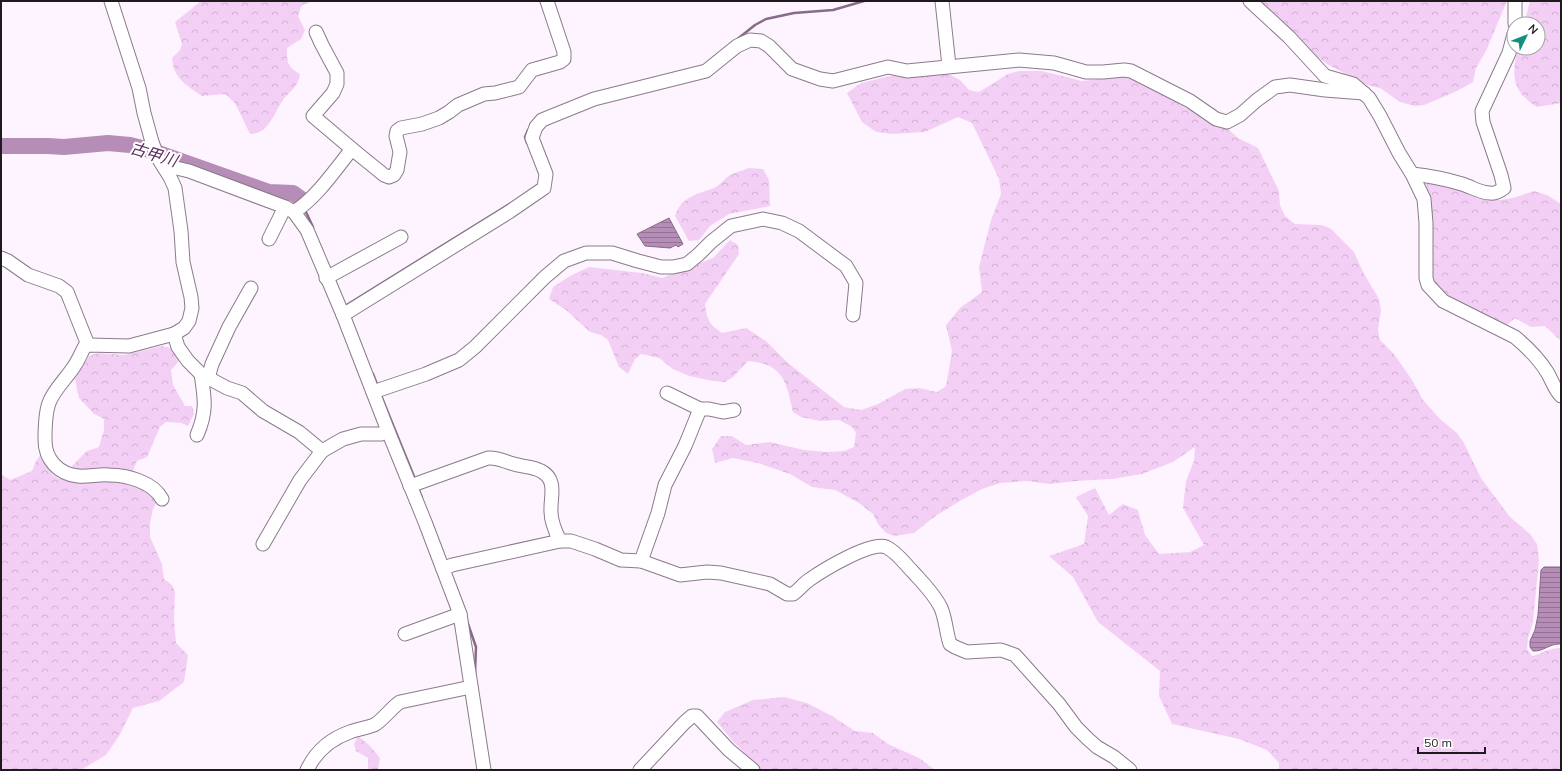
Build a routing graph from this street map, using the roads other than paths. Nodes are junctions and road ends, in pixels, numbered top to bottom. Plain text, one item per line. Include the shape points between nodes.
1 (111, 1) edge
2 (547, 1) edge
3 (942, 1) edge
4 (1250, 1) edge
5 (1515, 1) edge
6 (1515, 16) edge
7 (316, 32) dead end
8 (1508, 56) edge
9 (949, 66) junction
10 (1364, 93) junction
11 (352, 149) junction
12 (164, 167) junction
13 (1412, 174) junction
14 (290, 209) junction
15 (400, 237) dead end
16 (269, 239) dead end
17 (1, 258) edge
18 (326, 278) junction
19 (251, 288) dead end
20 (342, 315) junction
21 (853, 315) dead end
22 (174, 334) junction
23 (88, 345) junction
24 (204, 376) junction
25 (373, 392) junction
26 (667, 393) dead end
27 (1561, 396) edge
28 (700, 409) junction
29 (734, 410) dead end
30 (388, 431) junction
31 (197, 435) dead end
32 (322, 451) junction
33 (410, 486) junction
34 (162, 499) dead end
35 (560, 541) junction
36 (263, 544) dead end
37 (641, 561) junction
38 (443, 569) junction
39 (460, 614) junction
40 (406, 634) dead end
41 (471, 687) junction
42 (307, 770) edge
43 (484, 770) edge
44 (640, 770) edge
45 (753, 770) edge
46 (1130, 770) edge

1 - 12 street via 139,88 152,142
2 - 11 street via 564,59 532,70 519,87 484,94 458,105 439,118 401,128 396,136 400,152 394,175 384,175
3 - 9 street
4 - 10 street via 1326,76 1353,84
5 - 6 street
7 - 11 street via 337,73 337,84 333,93 313,116
8 - 13 street via 1482,111 1483,122 1504,188 1492,194 1442,178
9 - 10 street via 1019,60 1054,63 1086,72 1131,71 1190,101 1216,119 1228,122 1275,87 1290,85
9 - 20 street via 907,71 888,67 833,81 792,69 769,46 761,41 750,40 737,46 706,71 574,106 542,120 536,127 532,138 546,174 544,188
10 - 13 street via 1380,116
11 - 14 street via 316,194 307,202
12 - 14 street via 189,171
12 - 22 street via 175,188 183,262 192,308 189,321 184,328
13 - 27 street via 1424,199 1428,285 1443,301 1516,337 1547,372
14 - 16 street
14 - 18 street via 307,230
15 - 18 street
17 - 23 street via 28,275 59,286 67,292
18 - 20 street
19 - 24 street
20 - 25 street
21 - 25 street via 856,283 846,266 799,231 763,218 731,226 687,264 662,267 612,253 586,253 564,261 459,360
22 - 23 street via 129,346
22 - 24 street via 178,347 188,361
23 - 34 street via 48,404 45,450 56,467 67,474 130,477 151,487
24 - 31 street via 205,410
24 - 32 street via 242,393 263,411 300,432
25 - 30 street
26 - 28 street
28 - 29 street via 723,412
28 - 37 street via 665,485
30 - 32 street via 343,439
30 - 33 street
32 - 36 street via 300,480
33 - 35 street via 488,458 498,458 540,470 552,481 552,520
33 - 38 street
35 - 37 street via 571,541 621,560
35 - 38 street
37 - 46 street via 680,575 721,572 770,584 787,594 794,594 822,572 860,552 876,546 886,547 898,555 936,599 946,622 950,644 967,652 1001,650 1015,655 1049,692 1076,727 1097,747
38 - 39 street
39 - 40 street
39 - 41 street
41 - 42 street via 400,702 375,725 350,731 321,748
41 - 43 street
44 - 45 street via 692,716 697,716

